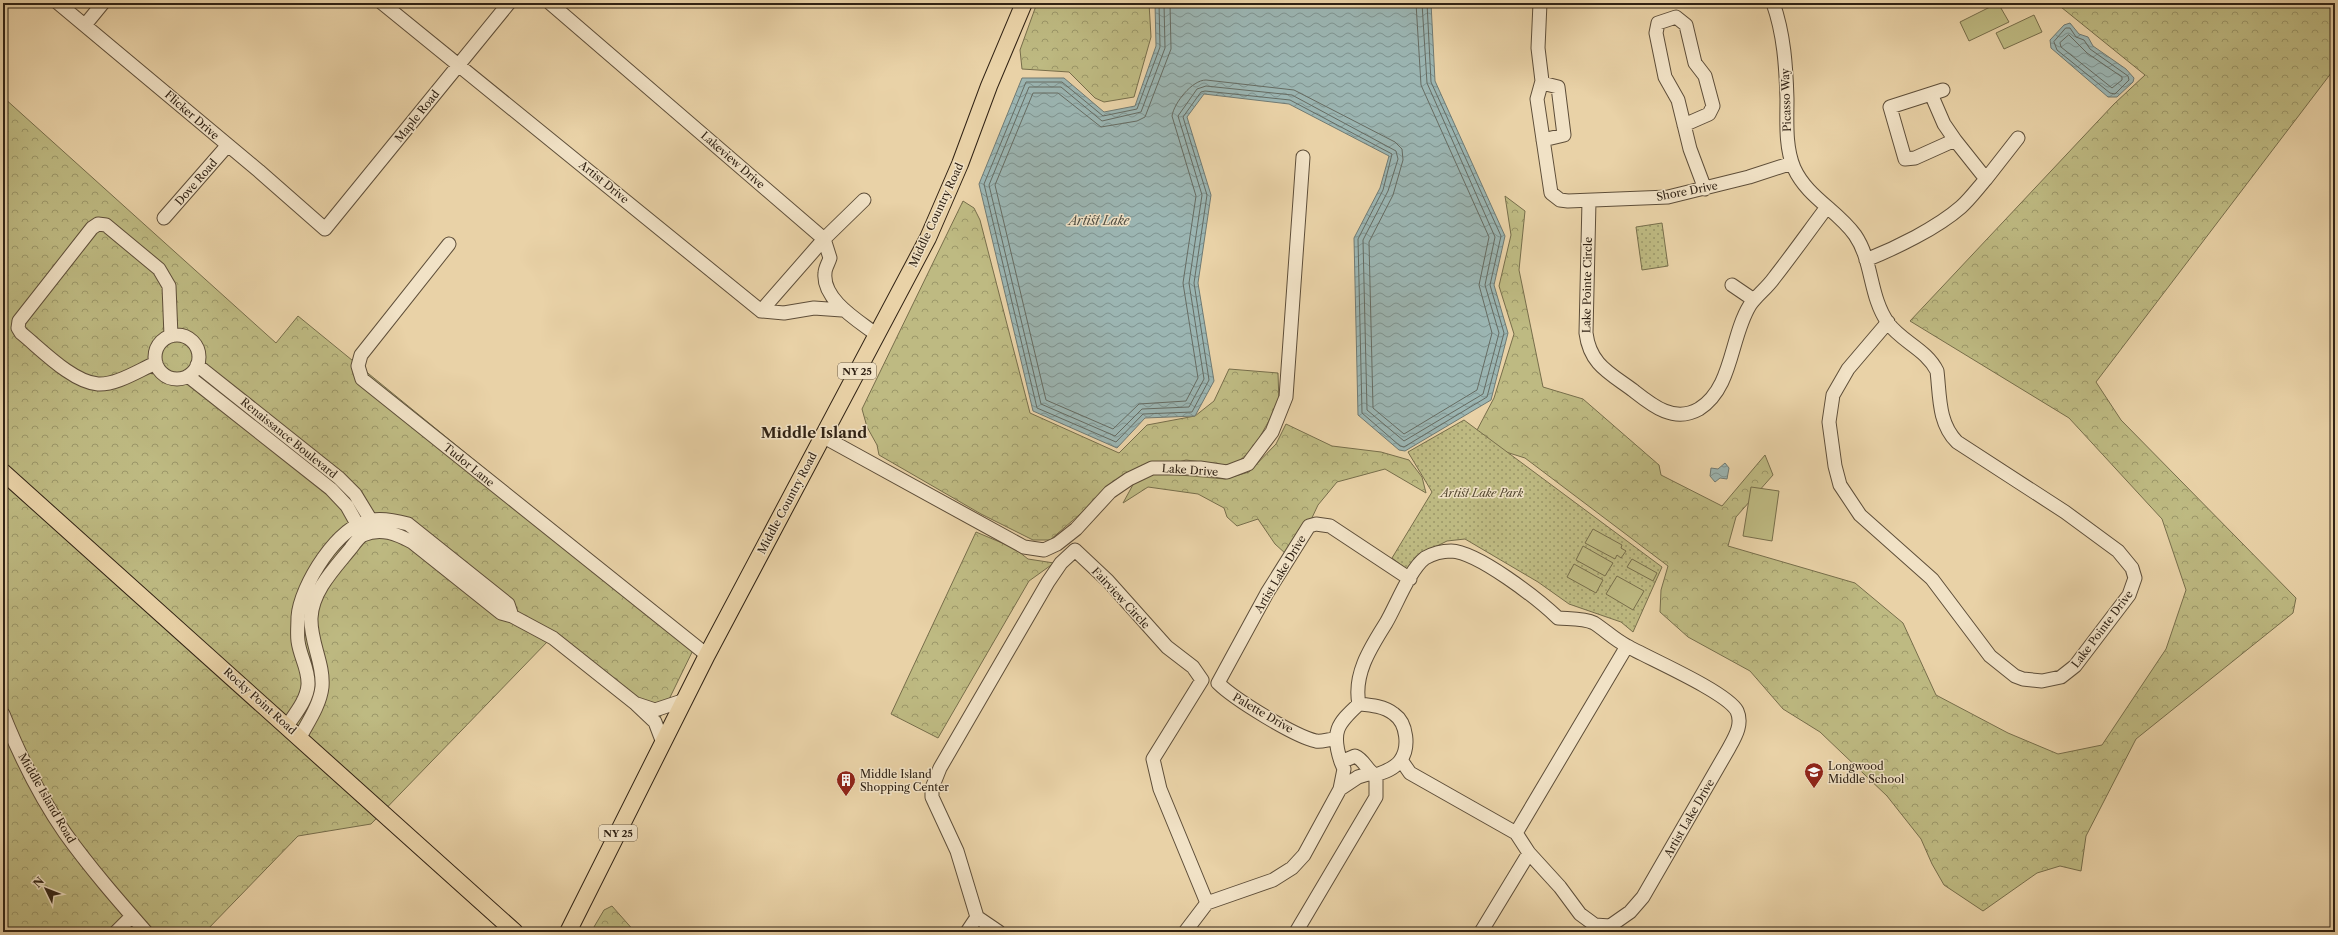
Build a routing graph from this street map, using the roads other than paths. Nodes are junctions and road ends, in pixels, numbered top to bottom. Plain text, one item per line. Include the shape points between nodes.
1 (58, 3) edge
2 (103, 3) edge
3 (382, 3) edge
4 (509, 3) edge
5 (550, 3) edge
6 (1024, 3) edge
7 (1773, 3) edge
8 (1538, 4) edge
9 (85, 25) junction
10 (459, 64) junction
11 (1542, 83) junction
12 (1684, 125) junction
13 (2018, 138) dead end
14 (1543, 140) junction
15 (1955, 140) junction
16 (228, 146) junction
17 (1303, 157) dead end
18 (1792, 163) junction
19 (1986, 179) junction
20 (1705, 189) junction
21 (1810, 192) joint
22 (864, 200) dead end
23 (1589, 201) junction
24 (1827, 207) junction
25 (164, 218) dead end
26 (325, 229) joint
27 (824, 239) junction
28 (449, 244) dead end
29 (1866, 260) junction
30 (1732, 285) dead end
31 (1754, 300) junction
32 (842, 310) junction
33 (761, 311) junction
34 (1888, 322) junction
35 (877, 335) junction
36 (171, 336) junction
37 (156, 364) junction
38 (197, 365) junction
39 (188, 376) junction
40 (822, 436) junction
41 (3, 472) edge
42 (371, 520) junction
43 (360, 530) junction
44 (377, 532) junction
45 (1410, 579) junction
46 (512, 616) junction
47 (1627, 646) junction
48 (707, 655) junction
49 (1218, 683) joint
50 (684, 700) junction
51 (636, 704) junction
52 (1359, 704) junction
53 (3, 714) edge
54 (287, 726) junction
55 (300, 737) junction
56 (1335, 739) junction
57 (663, 743) junction
58 (1401, 760) junction
59 (1341, 762) junction
60 (1373, 774) junction
61 (1340, 788) junction
62 (1516, 833) junction
63 (1529, 853) junction
64 (1207, 903) junction
65 (132, 916) junction
66 (977, 917) junction
67 (116, 932) edge
68 (146, 932) edge
69 (515, 932) edge
70 (568, 932) edge
71 (967, 932) edge
72 (999, 932) edge
73 (1185, 932) edge
74 (1296, 932) edge
75 (1481, 932) edge

1 - 9 street, Flicker Drive
2 - 9 street
3 - 10 street, Artist Drive
4 - 10 street, Maple Road
5 - 27 street, Lakeview Drive
6 - 35 main road, Middle Country Road / NY 25 via 928,238
7 - 18 street, Picasso Way via 1785,58 1788,145
8 - 11 street via 1538,48
9 - 16 street, Flicker Drive
10 - 26 street, Maple Road
10 - 33 street, Artist Drive
11 - 14 street via 1537,99
11 - 14 street via 1558,88 1564,135
12 - 12 street via 1678,100 1665,77 1656,33 1658,23 1676,17 1686,25 1695,63 1705,76 1713,106 1709,114
12 - 20 street
13 - 19 street
14 - 23 street, Shore Drive via 1551,193 1555,198 1568,202
15 - 15 street via 1906,160 1890,107 1937,92 1944,124
15 - 19 street
16 - 25 street, Dove Road
16 - 26 street, Flicker Drive
17 - 40 street, Lake Drive via 1286,397 1272,432 1248,464 1227,472 1200,468 1152,468 1110,492 1076,529 1057,544 1044,550 1024,547
18 - 20 street, Shore Drive
18 - 21 street, Picasso Way
19 - 29 street via 1952,214 1895,248
20 - 23 street, Shore Drive via 1668,197
21 - 24 street, Lake Pointe Drive
22 - 27 street
23 - 31 street, Lake Pointe Circle via 1586,333 1589,352 1602,367 1654,406 1675,415 1685,414 1697,410 1713,398
24 - 29 street, Lake Pointe Drive via 1855,235
24 - 31 street, Lake Pointe Circle via 1774,279
27 - 32 street via 830,258 825,271 825,281
27 - 33 street
28 - 48 street, Tudor Lane via 361,355 358,366 362,379
29 - 34 street, Lake Pointe Drive via 1876,297
30 - 31 street
32 - 33 street via 814,308 784,313
32 - 35 street
34 - 34 street, Lake Pointe Drive via 1848,369 1833,395 1829,422 1840,485 1860,515 1932,579 1990,656 2015,676 2042,681 2061,677 2075,666 2129,595 2135,578 2132,568 2118,551 2065,512 1957,442 1947,431 1944,423 1935,366 1930,358
35 - 40 main road, Middle Country Road / NY 25
36 - 37 street via 158,346 155,352
36 - 37 street via 169,286 155,266 106,225 98,224 92,228 19,321 18,328 21,333 79,379 98,384
36 - 38 street via 183,336 194,344
37 - 39 street via 167,376
38 - 39 street
38 - 42 street, Renaissance Boulevard via 339,478 355,494
39 - 43 street, Renaissance Boulevard via 331,489 347,506
40 - 48 main road, Middle Country Road / NY 25
41 - 54 main road, Rocky Point Road
42 - 43 street
42 - 44 street, Renaissance Boulevard
42 - 46 street via 395,520 408,524 508,604
43 - 44 street
43 - 54 street via 347,530 313,573 300,604 298,642 308,668 308,687 299,709
43 - 55 street via 326,579 316,599 311,618 314,643 322,668 322,689 314,713
44 - 46 street via 396,533 412,542 501,613
45 - 47 street, Artist Lake Drive via 1425,559 1442,552 1463,554 1474,558 1538,599 1558,618 1593,623
45 - 49 street, Artist Lake Drive via 1330,526 1309,526 1267,594
45 - 52 street, Artist Lake Drive via 1367,653 1357,685
46 - 51 street via 553,638
47 - 62 street
47 - 63 street, Artist Lake Drive via 1663,663 1733,705 1740,718 1737,732 1643,897 1630,912 1610,926 1595,925 1580,914
48 - 50 main road, Middle Country Road / NY 25
49 - 56 street, Palette Drive via 1227,692 1284,728 1317,741
50 - 51 street via 655,710
50 - 57 main road, Middle Country Road / NY 25
51 - 57 street via 655,722
52 - 56 street via 1340,723
52 - 58 street via 1380,707 1394,714 1404,724 1405,747
53 - 65 street, Middle Island Road via 14,742 64,831
54 - 55 main road, Rocky Point Road
55 - 69 main road, Rocky Point Road
56 - 59 street
57 - 70 main road, Middle Country Road / NY 25
58 - 60 street via 1395,766
58 - 62 street, Artist Lake Drive via 1410,773
59 - 60 street via 1355,756 1361,759
59 - 61 street via 1344,769
60 - 61 street via 1352,780
60 - 74 street via 1376,797
61 - 64 street via 1304,855 1292,868 1273,880
62 - 63 street, Artist Lake Drive
63 - 75 street
64 - 66 street, Fairview Circle via 1160,789 1153,759 1202,680 1193,667 1167,647 1108,581 1075,550 1061,563 1048,582 940,768 932,788 935,808 957,851
64 - 73 street
65 - 67 street
65 - 68 street, Middle Island Road
66 - 71 street
66 - 72 street

